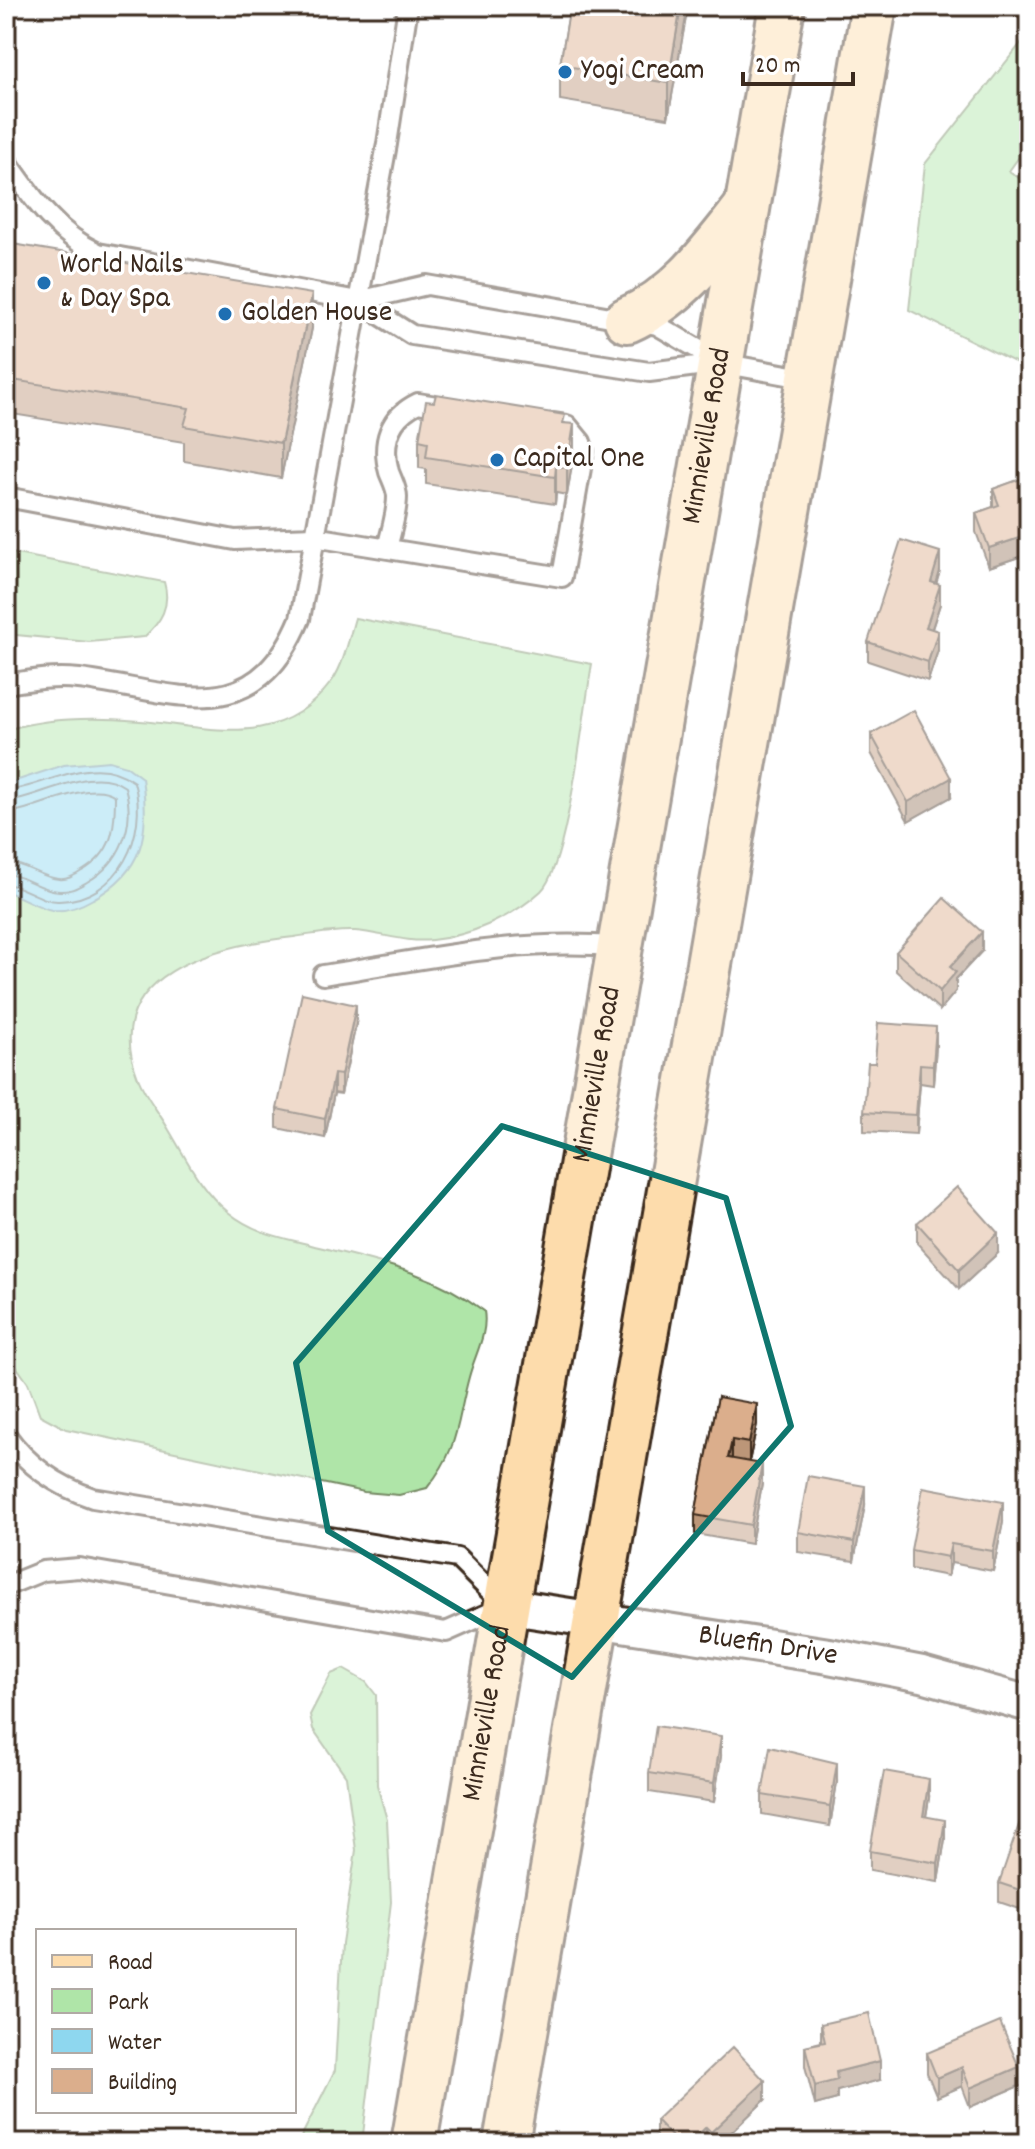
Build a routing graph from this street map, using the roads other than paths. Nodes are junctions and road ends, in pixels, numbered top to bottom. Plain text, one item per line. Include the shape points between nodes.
1 (408, 6) edge
2 (782, 6) edge
3 (874, 6) edge
4 (6, 160) edge
5 (749, 205) junction
6 (358, 301) junction
7 (627, 320) junction
8 (721, 363) junction
9 (809, 379) junction
10 (464, 410) edge
11 (541, 421) edge
12 (6, 497) edge
13 (314, 537) junction
14 (387, 548) junction
15 (11, 681) edge
16 (619, 947) junction
17 (323, 975) dead end
18 (6, 1435) edge
19 (6, 1586) edge
20 (505, 1606) junction
21 (596, 1619) junction
22 (1029, 1704) edge
23 (414, 2143) edge
24 (506, 2143) edge

1 - 6 lane
2 - 5 main road, Minnieville Road
3 - 9 main road
4 - 6 lane via 50,218 98,253
5 - 7 main road via 685,280
5 - 8 main road, Minnieville Road
6 - 7 lane via 427,285
6 - 8 lane via 412,335 649,372
6 - 13 lane
7 - 8 lane via 657,325
8 - 9 lane
8 - 16 main road, Minnieville Road
9 - 21 main road
10 - 14 lane via 418,403 390,427 387,462 397,494
11 - 14 lane via 567,425 584,451 562,577
12 - 13 lane via 235,540
13 - 14 lane
13 - 15 lane via 300,619 289,646 268,674 244,687 194,698 79,679
16 - 17 lane via 560,942 506,947
16 - 20 main road, Minnieville Road
18 - 20 lane via 41,1473 70,1491 457,1558
19 - 20 lane via 43,1571 79,1568 446,1632
20 - 21 street, Bluefin Drive
20 - 23 main road, Minnieville Road
21 - 22 street, Bluefin Drive via 922,1674
21 - 24 main road

